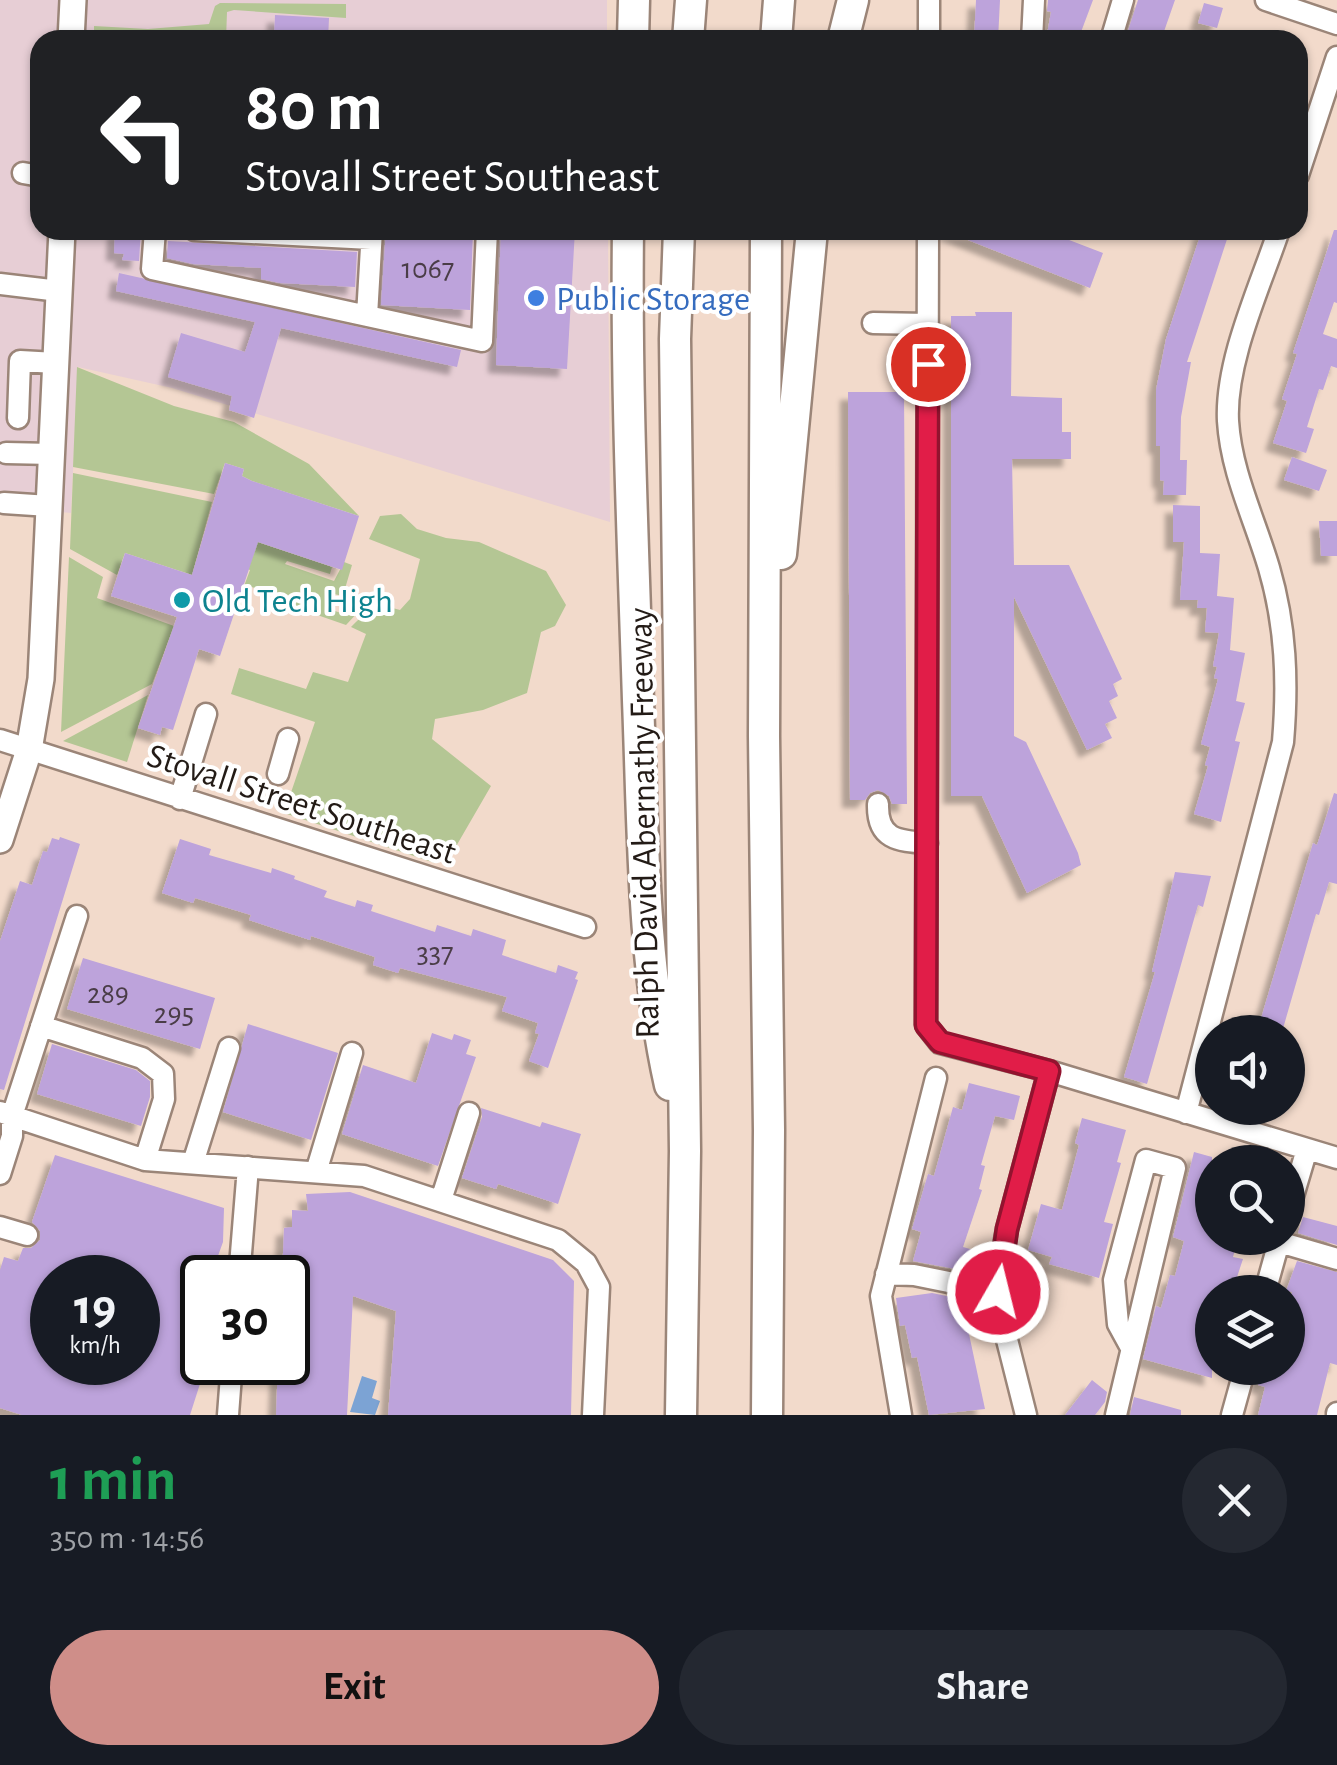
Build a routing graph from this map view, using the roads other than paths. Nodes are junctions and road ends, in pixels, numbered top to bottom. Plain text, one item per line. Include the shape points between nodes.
1 (73, 0) edge
2 (634, 0) edge
3 (691, 0) edge
4 (779, 0) edge
5 (852, 0) edge
6 (929, 0) edge
7 (1034, 0) edge
8 (1123, 0) edge
9 (1266, 0) edge
10 (1337, 24) edge
11 (72, 30) edge
12 (633, 30) edge
13 (689, 30) edge
14 (777, 30) edge
15 (845, 30) edge
16 (929, 30) edge
17 (1032, 30) edge
18 (1114, 30) edge
19 (1337, 57) edge
20 (1308, 145) edge
21 (62, 240) edge
22 (154, 240) edge
23 (372, 240) edge
24 (486, 240) edge
25 (628, 240) edge
26 (679, 240) edge
27 (766, 240) edge
28 (811, 240) edge
29 (928, 240) edge
30 (1276, 240) edge
31 (0, 284) edge
32 (59, 292) junction
33 (368, 316) junction
34 (873, 324) dead end
35 (928, 324) junction
36 (56, 363) junction
37 (18, 418) dead end
38 (6, 454) dead end
39 (52, 454) junction
40 (4, 503) dead end
41 (49, 506) junction
42 (206, 714) dead end
43 (764, 736) junction
44 (288, 739) dead end
45 (0, 740) edge
46 (29, 750) junction
47 (278, 774) dead end
48 (180, 799) junction
49 (878, 804) dead end
50 (0, 840) edge
51 (927, 843) junction
52 (77, 916) dead end
53 (585, 928) dead end
54 (41, 1026) junction
55 (230, 1048) dead end
56 (352, 1053) dead end
57 (1049, 1071) junction
58 (936, 1078) dead end
59 (469, 1112) dead end
60 (1186, 1113) junction
61 (6, 1114) edge
62 (1307, 1149) junction
63 (684, 1150) junction
64 (1305, 1156) edge
65 (1337, 1158) edge
66 (145, 1160) junction
67 (193, 1163) junction
68 (248, 1167) junction
69 (316, 1172) junction
70 (0, 1174) edge
71 (440, 1200) junction
72 (0, 1226) edge
73 (28, 1235) dead end
74 (1305, 1249) edge
75 (241, 1255) edge
76 (1337, 1260) edge
77 (886, 1274) junction
78 (998, 1292) junction
79 (1130, 1346) junction
80 (230, 1385) edge
81 (1240, 1385) edge
82 (228, 1415) edge
83 (593, 1415) edge
84 (681, 1415) edge
85 (767, 1415) edge
86 (901, 1415) edge
87 (1026, 1415) edge
88 (1116, 1415) edge
89 (1232, 1415) edge

1 - 11 main road
2 - 12 highway
3 - 13 highway
4 - 14 highway
5 - 15 highway
6 - 16 street
7 - 17 street
8 - 18 street
9 - 10 street
19 - 20 street
21 - 32 main road
22 - 33 street via 152,269
23 - 33 street
24 - 33 street via 482,340
25 - 63 highway via 643,835 657,1009
26 - 63 highway, Ralph David Abernathy Freeway
27 - 43 highway
28 - 43 highway
29 - 35 street
30 - 60 street via 1236,358 1228,420 1232,454 1280,606 1287,696 1283,742
31 - 32 street
32 - 36 main road
34 - 35 street
35 - 51 street
36 - 37 street via 20,361
36 - 39 main road
38 - 39 street
39 - 41 main road
40 - 41 street
41 - 46 main road via 41,679
42 - 48 street
43 - 85 highway
44 - 47 street
45 - 46 street, Stovall Street Southeast
46 - 48 street, Stovall Street Southeast
46 - 50 main road
48 - 53 street, Stovall Street Southeast
49 - 51 street via 886,833
51 - 57 street via 926,1025 940,1042
52 - 54 street
54 - 61 street
54 - 66 street via 142,1058 163,1074 164,1099
55 - 67 street
56 - 69 street
57 - 60 street
57 - 78 street via 1007,1229
58 - 77 street
59 - 71 street
60 - 62 street
61 - 66 street
61 - 70 street via 12,1136
62 - 64 street
62 - 65 street
63 - 84 highway, Ralph David Abernathy Freeway
66 - 67 street
67 - 68 street
68 - 69 street
68 - 75 street
69 - 71 street via 364,1176
71 - 83 street via 558,1240 586,1264 599,1287
72 - 73 street
74 - 76 street
77 - 78 street
77 - 86 street via 881,1296
78 - 87 street
79 - 79 street via 1175,1168 1146,1160 1114,1280 1118,1324
79 - 88 street
80 - 82 street
81 - 89 street

